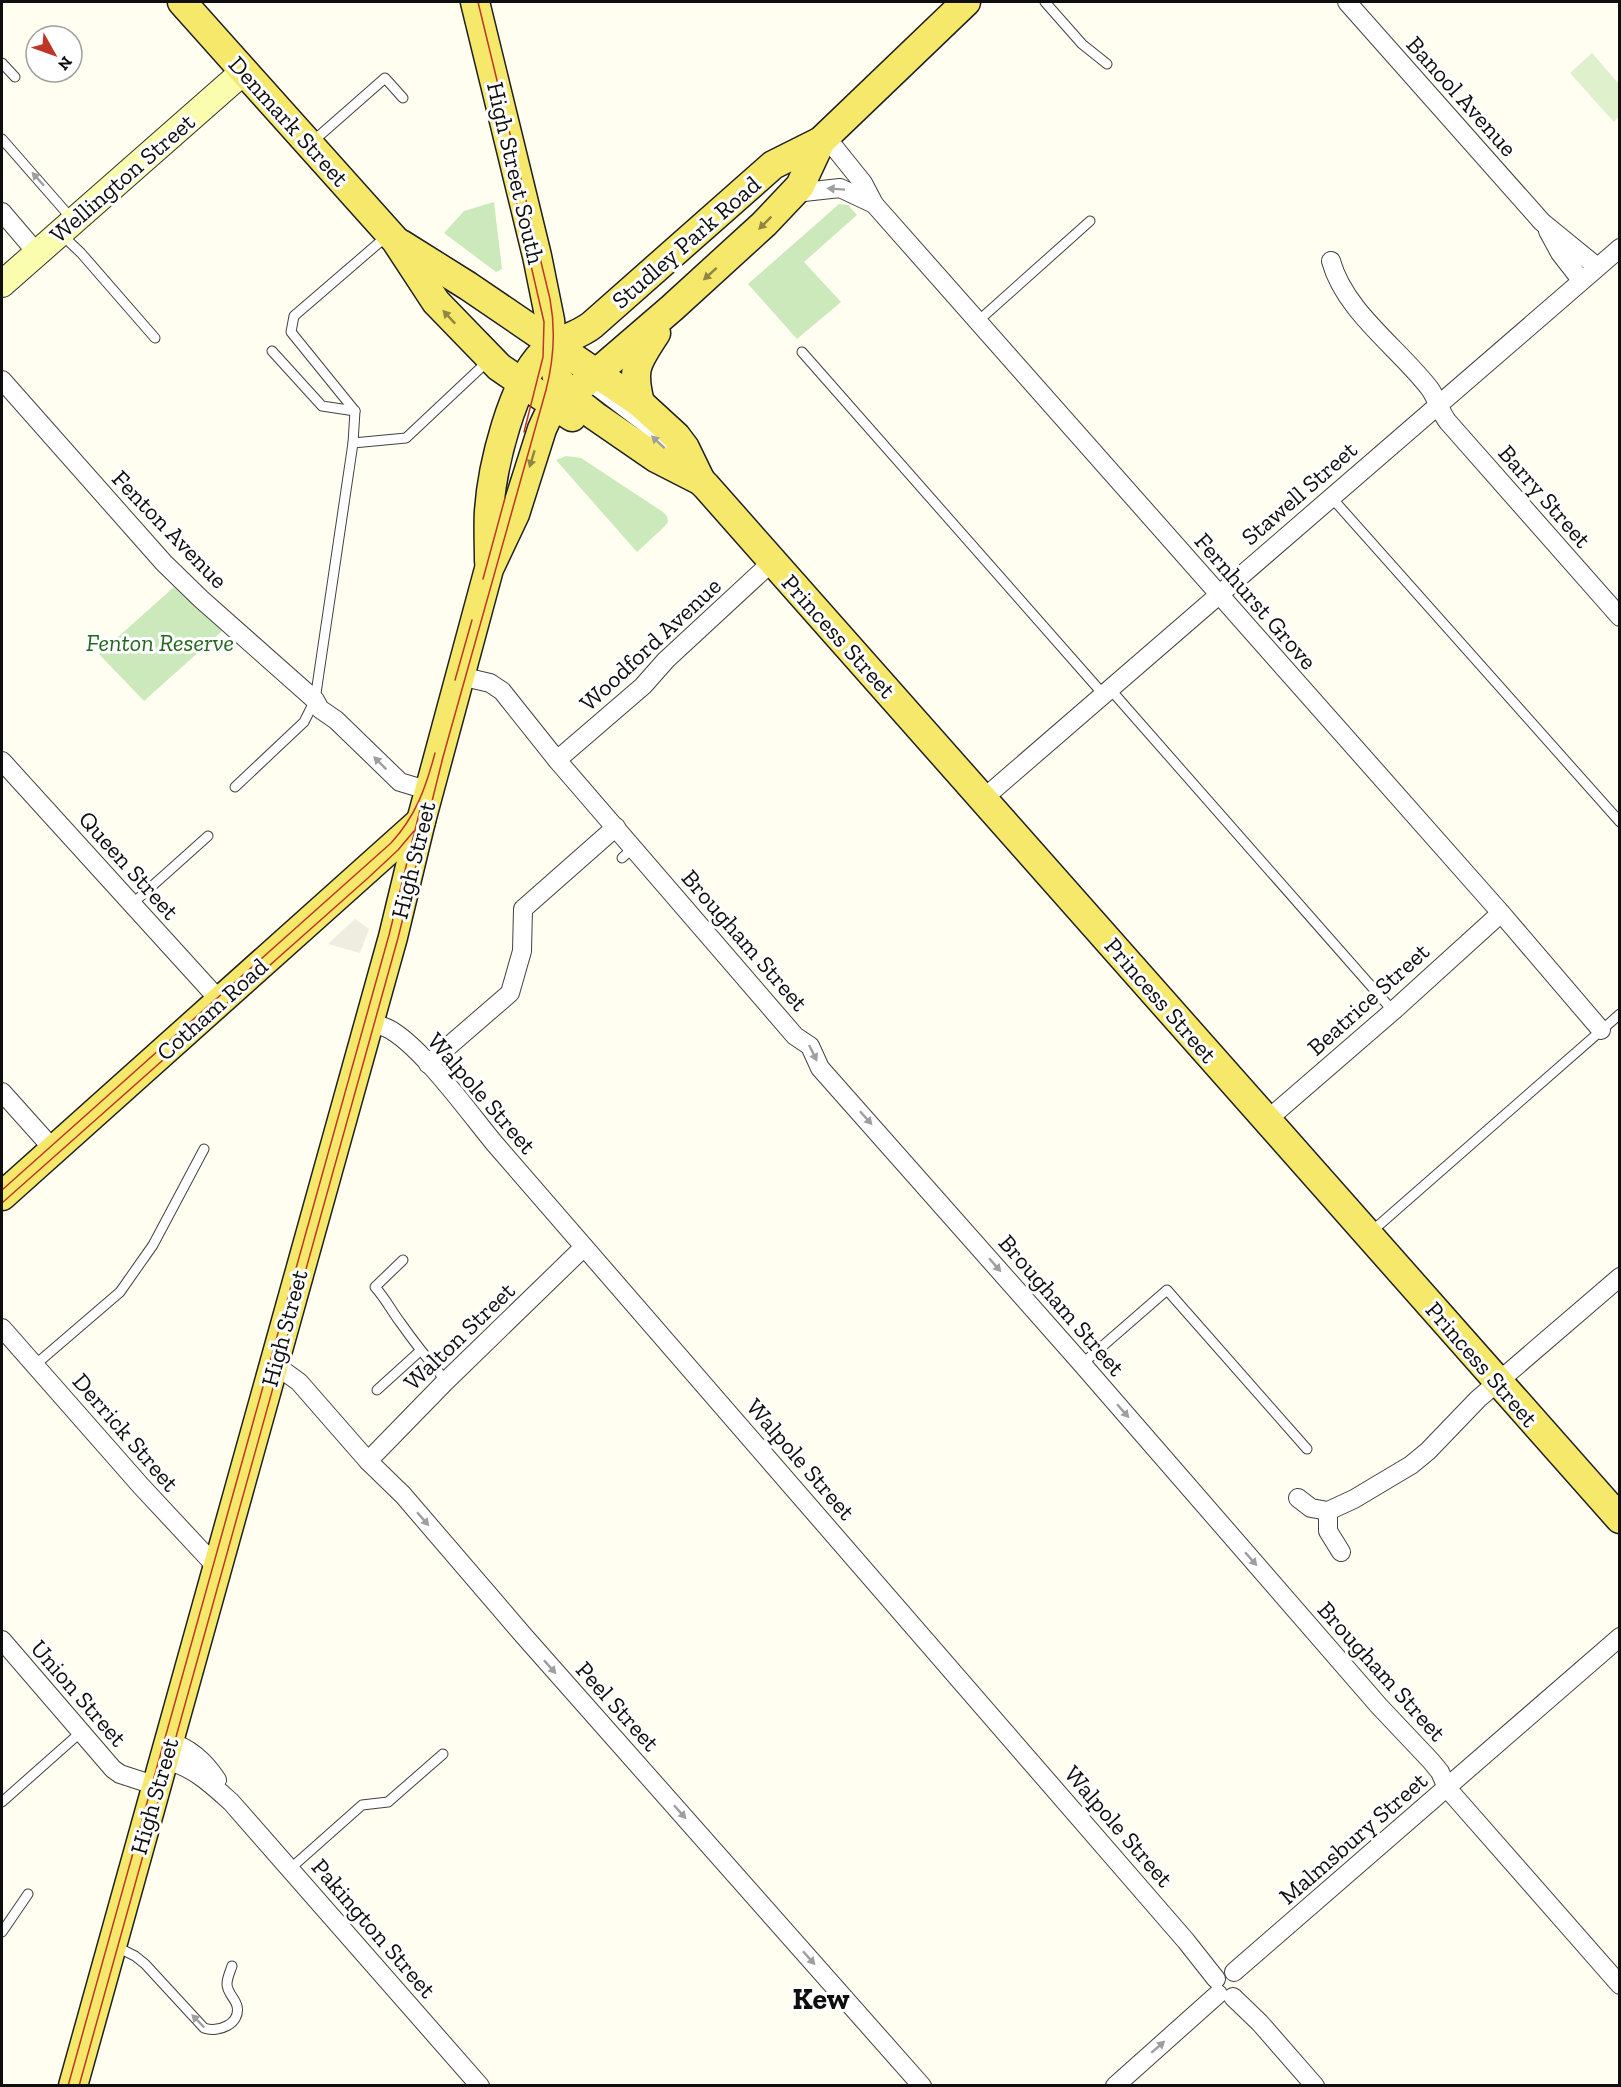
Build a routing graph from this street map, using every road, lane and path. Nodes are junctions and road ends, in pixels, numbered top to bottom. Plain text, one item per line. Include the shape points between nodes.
1 (182, 2) edge
2 (475, 2) edge
3 (963, 2) edge
4 (1045, 2) edge
5 (1347, 2) edge
6 (2, 63) edge
7 (1107, 64) dead end
8 (243, 72) junction
9 (15, 77) dead end
10 (403, 98) dead end
11 (2, 138) edge
12 (823, 139) junction
13 (309, 144) junction
14 (795, 193) junction
15 (874, 204) junction
16 (2, 212) edge
17 (1090, 221) dead end
18 (1542, 222) junction
19 (67, 227) junction
20 (393, 238) junction
21 (1620, 248) edge
22 (37, 253) junction
23 (1331, 261) dead end
24 (1596, 266) junction
25 (1581, 280) junction
26 (2, 284) edge
27 (672, 308) junction
28 (977, 322) junction
29 (155, 338) dead end
30 (272, 351) dead end
31 (802, 352) dead end
32 (490, 359) junction
33 (567, 375) junction
34 (2, 380) edge
35 (522, 384) junction
36 (640, 403) junction
37 (1438, 405) junction
38 (356, 411) junction
39 (353, 443) junction
40 (701, 481) junction
41 (1331, 497) junction
42 (773, 561) junction
43 (489, 569) junction
44 (1218, 595) junction
45 (1620, 617) edge
46 (460, 676) junction
47 (1106, 692) junction
48 (315, 700) junction
49 (2, 760) edge
50 (558, 760) junction
51 (235, 787) dead end
52 (430, 791) junction
53 (984, 798) junction
54 (422, 821) junction
55 (1620, 822) edge
56 (615, 827) junction
57 (208, 836) dead end
58 (132, 904) junction
59 (1501, 913) junction
60 (221, 1002) junction
61 (1393, 1011) junction
62 (1620, 1014) edge
63 (369, 1024) junction
64 (1601, 1030) junction
65 (428, 1064) junction
66 (2, 1092) edge
67 (1267, 1120) junction
68 (204, 1149) dead end
69 (54, 1150) junction
70 (2, 1196) edge
71 (1368, 1234) junction
72 (584, 1247) junction
73 (403, 1260) dead end
74 (1620, 1277) edge
75 (2, 1328) edge
76 (420, 1351) junction
77 (274, 1364) junction
78 (1082, 1364) junction
79 (35, 1365) junction
80 (446, 1381) junction
81 (1498, 1382) junction
82 (378, 1390) dead end
83 (1308, 1449) dead end
84 (368, 1461) junction
85 (1298, 1498) dead end
86 (1328, 1511) junction
87 (1620, 1519) edge
88 (1341, 1552) dead end
89 (218, 1564) junction
90 (1620, 1637) edge
91 (2, 1640) edge
92 (81, 1732) junction
93 (443, 1754) dead end
94 (163, 1762) junction
95 (1447, 1788) junction
96 (2, 1802) edge
97 (291, 1868) junction
98 (28, 1894) dead end
99 (2, 1932) edge
100 (112, 1945) junction
101 (232, 1966) dead end
102 (1229, 1983) junction
103 (1620, 1985) edge
104 (73, 2085) edge
105 (480, 2085) edge
106 (922, 2085) edge
107 (1114, 2085) edge
108 (1315, 2085) edge

1 - 8 main road, Denmark Street
2 - 33 main road, High Street South via 550,320
3 - 12 main road, Studley Park Road
4 - 7 lane via 1082,44
5 - 18 street, Banool Avenue
6 - 9 lane
8 - 13 main road, Denmark Street
8 - 19 street, Wellington Street
10 - 13 lane via 385,78
19 -> 11 lane
12 - 14 main road, Studley Park Road
12 - 15 street, Fernhurst Grove via 863,183
12 - 33 main road, Studley Park Road via 773,165 579,334
13 - 20 main road, Denmark Street
15 -> 14 street, Fernhurst Grove via 840,188
14 -> 27 main road, Studley Park Road
15 - 28 street, Fernhurst Grove
16 - 22 street
17 - 28 lane
18 - 24 street, Banool Avenue
18 - 25 street, Banool Avenue
19 - 22 street, Wellington Street
19 - 29 lane via 81,253
32 -> 20 main road, Denmark Street via 436,302
20 - 33 main road, Denmark Street via 468,286
20 - 38 lane via 294,316 292,324 291,332
21 - 24 street, Stawell Street
22 - 26 street, Wellington Street
23 - 37 street, Barry Street via 1350,300 1431,391
24 - 25 street, Stawell Street
25 - 37 street, Stawell Street
27 - 33 main road, Studley Park Road
27 - 36 main road via 636,365 634,383
28 - 44 street, Fernhurst Grove
30 - 38 lane via 322,405
31 - 47 lane
32 - 35 main road, Denmark Street
32 - 39 lane via 406,438
33 - 35 main road, High Street
33 - 35 main road, Princess Street
33 - 36 main road, Princess Street
33 - 40 main road, Princess Street via 645,466
33 -> 43 main road, High Street via 544,422 517,508
34 - 48 street, Fenton Avenue via 177,576
35 - 43 main road, High Street via 509,418 493,484
36 -> 40 main road, Princess Street via 676,435
37 - 41 street, Stawell Street
37 - 45 street, Barry Street via 1448,422
38 - 39 lane
39 - 48 lane
40 - 42 main road, Princess Street
41 - 44 street, Stawell Street
41 - 55 lane
42 - 50 street, Woodford Avenue via 643,686
42 - 53 main road, Princess Street
43 - 46 main road, High Street
44 - 47 street, Stawell Street
44 - 59 street, Fernhurst Grove
46 - 50 street, Brougham Street via 498,687
46 - 52 main road, High Street
47 - 53 street, Stawell Street
47 - 61 lane
48 - 51 lane via 304,722
52 -> 48 street, Fenton Avenue via 400,782 320,709
49 - 58 street, Queen Street
50 - 56 street, Brougham Street
52 - 54 main road, High Street
53 - 67 main road, Princess Street
54 - 60 main road, Cotham Road
54 - 63 main road, High Street
56 - 65 street via 523,909 522,951 510,993
56 -> 78 street, Brougham Street via 628,853 795,1036 810,1046 820,1068
57 - 58 lane
58 - 60 street, Queen Street
59 - 61 street, Beatrice Street
59 - 64 street, Fernhurst Grove
60 - 69 main road, Cotham Road
61 - 67 street, Beatrice Street
62 - 64 lane
63 - 65 street, Walpole Street via 391,1031
63 - 77 main road, High Street
64 - 71 lane
65 - 72 street, Walpole Street
66 - 69 street
67 - 71 main road, Princess Street
68 - 79 lane via 153,1245 120,1292
69 - 70 main road, Cotham Road
71 - 81 main road, Princess Street
72 - 80 street, Walton Street
72 - 102 street, Walpole Street via 1186,1941
73 - 76 lane via 375,1287
74 - 81 street
75 - 79 street, Derrick Street
76 - 80 lane
76 - 82 lane
77 - 84 street, Peel Street via 299,1382
77 - 89 main road, High Street
78 - 83 lane via 1167,1290
78 -> 95 street, Brougham Street via 1431,1761
79 - 89 street, Derrick Street via 188,1537
80 - 84 street, Walton Street
81 - 86 street via 1411,1465
81 - 87 main road, Princess Street
84 -> 106 street, Peel Street via 403,1495
85 - 86 street via 1311,1508
86 - 88 street via 1328,1531
89 - 94 main road, High Street
90 - 95 street, Malmsbury Street
91 - 92 street, Union Street
92 - 94 street, Union Street via 120,1774
92 - 96 lane
93 - 97 lane via 388,1802 362,1805
94 - 97 street, Pakington Street via 192,1753 201,1760 231,1802
94 - 100 main road, High Street
95 - 102 street, Malmsbury Street via 1280,1933
95 - 103 street, Brougham Street
97 - 105 street, Pakington Street
98 - 99 lane
101 -> 100 lane via 227,1984 237,2013 221,2030 209,2030 145,1964
100 - 104 main road, High Street
107 -> 102 street, Malmsbury Street
102 - 108 street, Walpole Street

